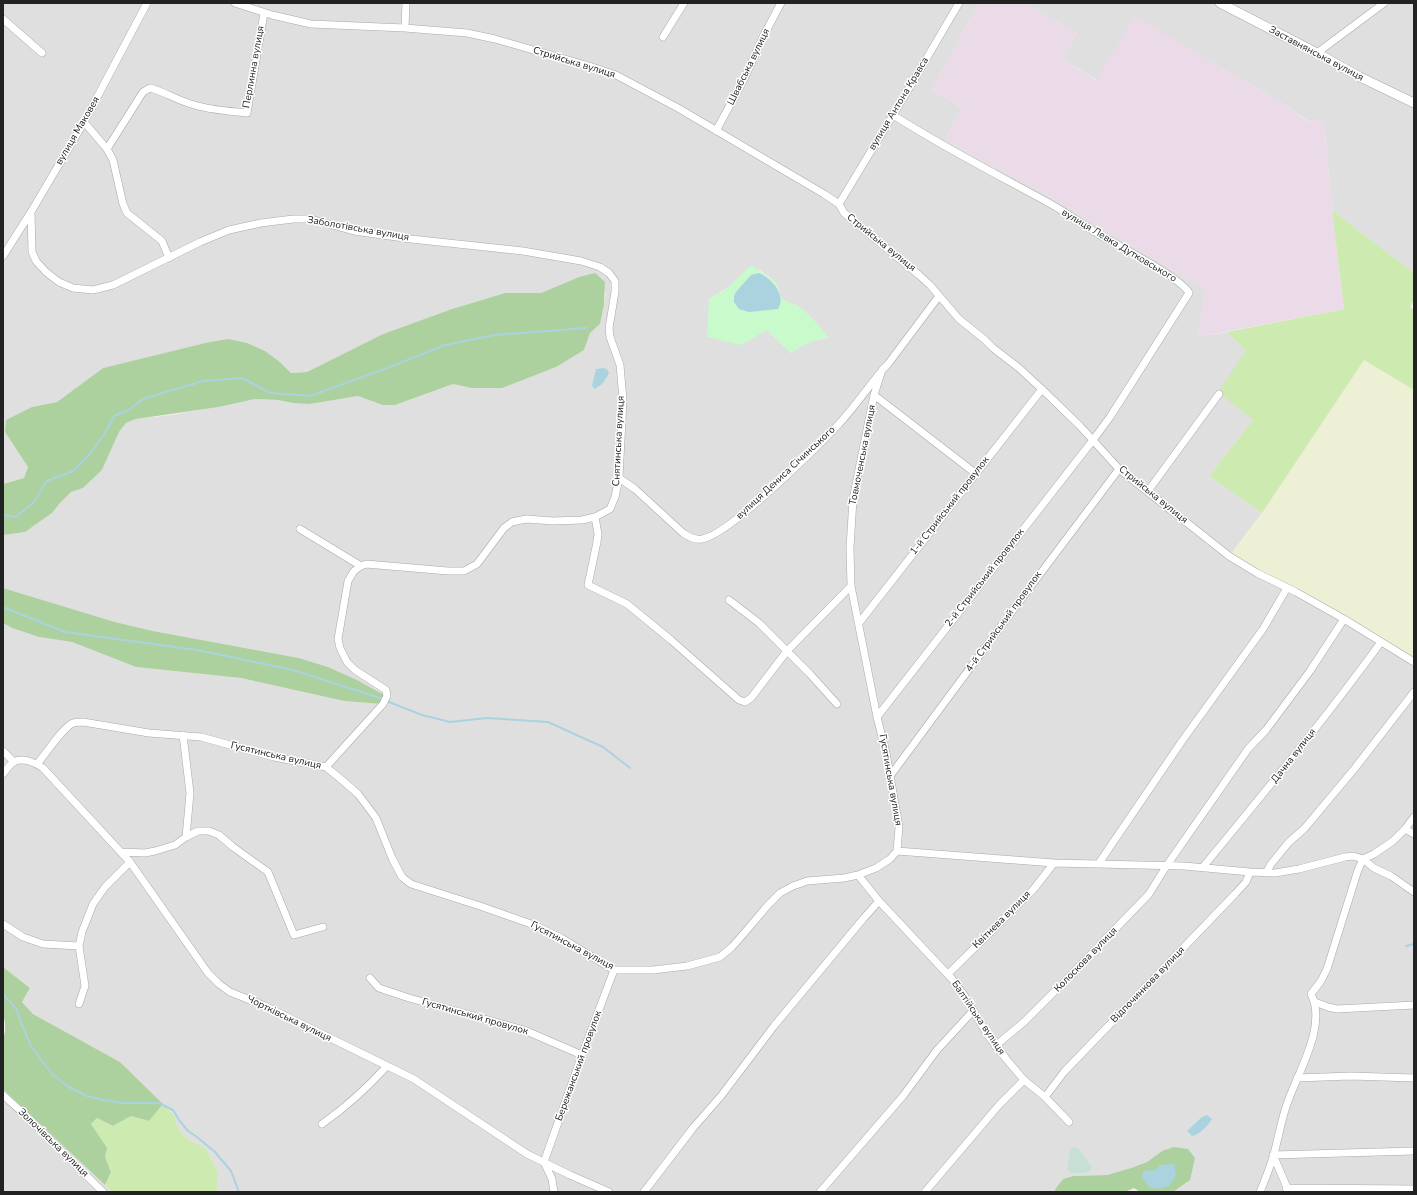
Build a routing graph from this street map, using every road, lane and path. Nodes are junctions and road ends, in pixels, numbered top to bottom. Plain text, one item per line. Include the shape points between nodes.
1 (147, 3) edge
2 (234, 3) edge
3 (406, 3) edge
4 (684, 3) edge
5 (781, 3) edge
6 (958, 3) edge
7 (1220, 3) edge
8 (1384, 3) edge
9 (264, 13) junction
10 (3, 19) edge
11 (405, 28) junction
12 (663, 37) dead end
13 (42, 53) dead end
14 (1317, 53) junction
15 (1414, 103) edge
16 (893, 115) junction
17 (84, 122) junction
18 (716, 131) junction
19 (107, 149) junction
20 (838, 204) junction
21 (32, 212) junction
22 (3, 256) edge
23 (169, 258) junction
24 (615, 292) joint
25 (939, 296) junction
26 (882, 370) junction
27 (1042, 389) junction
28 (1218, 394) dead end
29 (874, 396) junction
30 (1093, 440) junction
31 (1119, 469) junction
32 (975, 473) junction
33 (619, 478) junction
34 (1148, 491) junction
35 (595, 517) junction
36 (300, 529) dead end
37 (361, 566) junction
38 (851, 586) junction
39 (1287, 588) junction
40 (729, 600) dead end
41 (1344, 619) junction
42 (859, 622) junction
43 (1381, 642) junction
44 (787, 652) junction
45 (1414, 662) edge
46 (1414, 692) edge
47 (837, 704) dead end
48 (877, 716) junction
49 (183, 735) junction
50 (3, 751) edge
51 (14, 762) junction
52 (37, 764) junction
53 (326, 767) junction
54 (3, 774) edge
55 (890, 776) junction
56 (1414, 817) edge
57 (1405, 830) junction
58 (1414, 834) edge
59 (186, 836) junction
60 (897, 851) junction
61 (122, 852) junction
62 (1363, 859) junction
63 (130, 862) junction
64 (1054, 863) junction
65 (1099, 863) junction
66 (1167, 865) junction
67 (1203, 867) junction
68 (1250, 872) junction
69 (1266, 873) junction
70 (858, 875) junction
71 (1414, 892) edge
72 (880, 901) junction
73 (3, 924) edge
74 (323, 926) dead end
75 (79, 946) junction
76 (614, 970) junction
77 (948, 974) junction
78 (370, 978) dead end
79 (1315, 1002) junction
80 (79, 1004) dead end
81 (1414, 1005) edge
82 (973, 1011) junction
83 (995, 1046) junction
84 (582, 1055) junction
85 (388, 1066) junction
86 (1297, 1078) junction
87 (1414, 1078) edge
88 (1024, 1080) junction
89 (3, 1096) edge
90 (1045, 1097) junction
91 (1069, 1122) dead end
92 (322, 1124) dead end
93 (1414, 1151) edge
94 (1273, 1155) junction
95 (544, 1162) junction
96 (1414, 1189) edge
97 (1288, 1190) edge
98 (102, 1192) edge
99 (554, 1192) edge
100 (609, 1192) edge
101 (644, 1192) edge
102 (820, 1192) edge
103 (925, 1192) edge
104 (1260, 1192) edge

1 - 17 street, вулиця Маковея
2 - 9 street, Стрийська вулиця
3 - 11 street
4 - 12 street
5 - 18 street, Швабська вулиця
6 - 16 street, вулиця Антона Кравса
7 - 14 street, Заставнянська вулиця
8 - 14 street
9 - 11 street, Стрийська вулиця via 312,24
9 - 19 street, Перлинна вулиця via 246,113 192,104 150,88 143,92
10 - 13 street
11 - 18 street, Стрийська вулиця via 495,39 589,66 616,75
14 - 15 street, Заставнянська вулиця
16 - 20 street, вулиця Антона Кравса
16 - 30 street, вулиця Левка Дутковського via 927,137 1050,204 1187,288 1187,297
17 - 19 street
17 - 21 street, вулиця Маковея
18 - 20 street, Стрийська вулиця
19 - 23 street via 113,160 127,213 162,241
20 - 25 street, Стрийська вулиця via 844,213 919,275
21 - 22 street, вулиця Маковея
21 - 23 street, Заболотівська вулиця via 32,252 36,261 59,282 73,288 93,290 113,286
23 - 24 street, Заболотівська вулиця via 229,230 261,223 311,219 354,231 522,251 581,261 609,273 615,281
24 - 33 street, Снятинська вулиця via 609,328 620,365 623,400
25 - 26 street, вулиця Дениса Січинського
25 - 27 street, Стрийська вулиця via 959,319
26 - 29 street, Товмоченська вулиця
26 - 33 street, вулиця Дениса Січинського via 838,424 805,458 744,514 713,536 691,539
27 - 30 street, Стрийська вулиця
27 - 32 street, 1-й Стрийський провулок
28 - 34 street
29 - 32 street
29 - 38 street, Товмоченська вулиця via 853,499
30 - 31 street, Стрийська вулиця
30 - 48 street, 2-й Стрийський провулок
31 - 34 street, Стрийська вулиця
31 - 55 street, 4-й Стрийський провулок
32 - 42 street, 1-й Стрийський провулок
33 - 35 street, Снятинська вулиця via 610,510
34 - 39 street, Стрийська вулиця via 1229,556
35 - 37 street, Снятинська вулиця via 582,520 512,522 504,528 477,564 464,571 366,564
35 - 44 street via 598,534 588,585 627,604 739,700 745,702 751,698
36 - 37 street
37 - 53 street via 354,571 348,581 338,638 340,648 347,662 386,690 388,696
38 - 42 street, Гусятинська вулиця
38 - 44 street
39 - 41 street, Стрийська вулиця
39 - 65 street via 1263,629 1182,741
40 - 44 street via 759,623
41 - 43 street, Стрийська вулиця
41 - 66 street, Колоскова вулиця via 1310,671 1266,730 1248,749
42 - 48 street, Гусятинська вулиця
43 - 45 street, Стрийська вулиця
43 - 67 street, Дачна вулиця via 1299,750
44 - 47 street
46 - 69 street via 1355,768 1304,830 1289,842
48 - 55 street, Гусятинська вулиця
49 - 52 street, Гусятинська вулиця via 148,733 83,722 72,723 57,737
49 - 53 street, Гусятинська вулиця
49 - 59 street via 190,793
50 - 51 street
51 - 52 street via 19,760
51 - 54 street
52 - 61 street, Чортківська вулиця
53 - 76 street, Гусятинська вулиця via 358,794 376,818 402,877 411,884 534,925
55 - 60 street, Гусятинська вулиця via 899,827
56 - 57 street
57 - 58 street
57 - 62 street via 1385,847
59 - 61 street via 175,845 145,853
59 - 74 street via 198,831 209,831 219,835 268,872 294,935
60 - 64 street
60 - 70 street, Гусятинська вулиця via 876,868
61 - 63 street, Чортківська вулиця
62 - 69 street via 1345,857 1300,869
62 - 71 street
62 - 79 street via 1352,885 1327,969 1311,994
63 - 75 street via 105,887 93,904
63 - 85 street, Чортківська вулиця via 208,973 219,984 230,992 265,1006
64 - 65 street
64 - 77 street, Квітнева вулиця via 1033,890
65 - 66 street
66 - 67 street
66 - 83 street, Колоскова вулиця via 1149,894 1112,933 1024,1022
67 - 68 street
68 - 69 street
68 - 90 street, Відпочинкова вулиця via 1246,882 1064,1072
70 - 72 street, Балтійська вулиця
70 - 76 street, Гусятинська вулиця via 807,881 780,893 720,957 666,969
72 - 77 street, Балтійська вулиця
72 - 101 street via 774,1026
73 - 75 street via 23,937 43,944
75 - 80 street via 85,986
76 - 84 street, Бережанський провулок
77 - 82 street, Балтійська вулиця
78 - 84 street, Гусятинський провулок via 379,988 524,1030
79 - 81 street via 1337,1009
79 - 86 street via 1313,1036
82 - 83 street, Балтійська вулиця
82 - 102 street via 937,1050 903,1096
83 - 88 street, Балтійська вулиця
84 - 95 street, Бережанський провулок
85 - 92 street via 369,1086
85 - 95 street, Чортківська вулиця via 414,1079 527,1154
86 - 87 street
86 - 94 street
88 - 90 street, Балтійська вулиця
88 - 103 street via 999,1105
89 - 98 street, Золочівська вулиця
90 - 91 street, Балтійська вулиця
93 - 94 street
94 - 97 street
94 - 104 street
95 - 99 street
95 - 100 street, Чортківська вулиця
96 - 97 street

